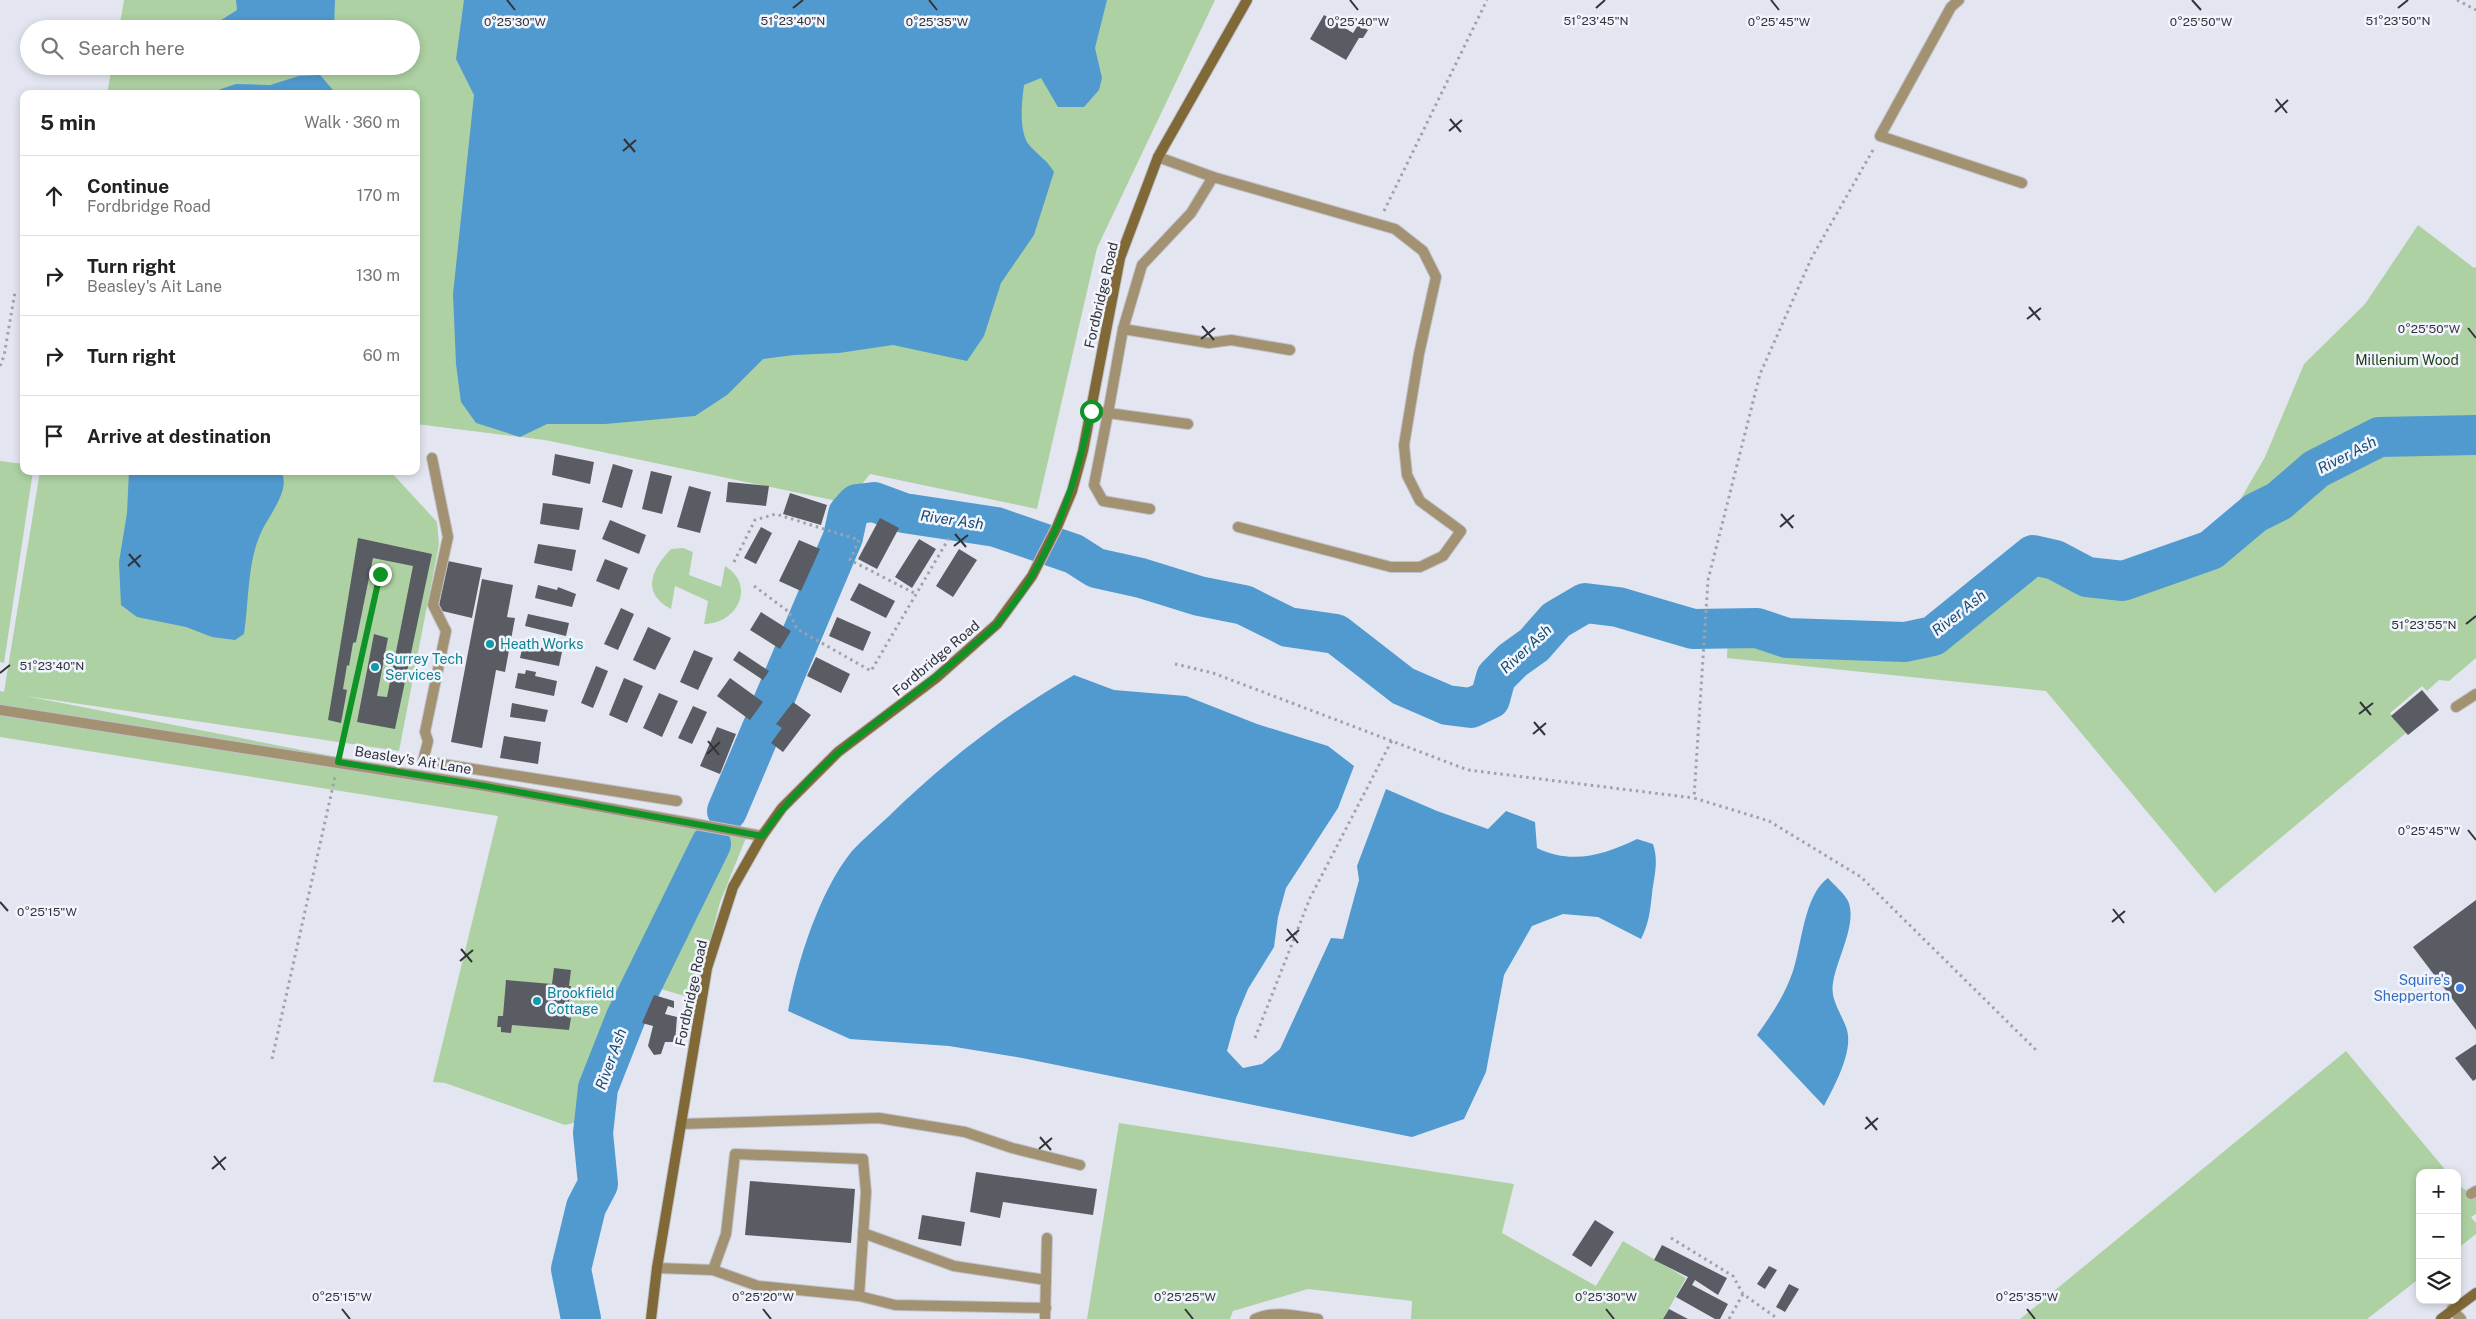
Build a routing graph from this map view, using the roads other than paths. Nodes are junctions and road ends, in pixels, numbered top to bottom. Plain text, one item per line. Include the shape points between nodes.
1 (1247, 0) edge
2 (1959, 0) edge
3 (1158, 157) junction
4 (1213, 177) junction
5 (2022, 184) dead end
6 (1123, 329) junction
7 (1290, 350) dead end
8 (1091, 411) junction
9 (1108, 413) junction
10 (1188, 424) dead end
11 (432, 458) dead end
12 (1150, 509) dead end
13 (1238, 527) dead end
14 (2476, 694) edge
15 (2456, 707) dead end
16 (0, 710) edge
17 (677, 801) dead end
18 (762, 836) junction
19 (681, 1124) junction
20 (1080, 1165) dead end
21 (863, 1233) junction
22 (1046, 1238) dead end
23 (657, 1268) junction
24 (714, 1270) junction
25 (1046, 1280) junction
26 (2476, 1292) edge
27 (859, 1296) junction
28 (1046, 1308) junction
29 (2452, 1309) junction
30 (651, 1319) edge
31 (1045, 1319) edge
32 (1255, 1319) edge
33 (1318, 1319) edge
34 (2441, 1319) edge
35 (2461, 1319) edge

1 - 3 street, Fordbridge Road
2 - 5 street via 1951,6 1880,136
3 - 4 street
3 - 8 street, Fordbridge Road via 1120,258
4 - 6 street via 1191,213 1142,265
4 - 13 street via 1395,229 1423,250 1436,277 1404,446 1407,475 1420,501 1461,531 1443,556 1420,567 1391,567
6 - 7 street via 1209,343 1232,340
6 - 9 street
8 - 9 street
8 - 18 street, Fordbridge Road via 1076,475 1057,527 1032,576 998,624 936,678 838,752 782,808
9 - 10 street
9 - 12 street via 1094,485 1104,501
11 - 17 street via 448,537 432,605 446,631 425,732 428,740 424,760
14 - 15 street
16 - 18 street, Beasley's Ait Lane via 485,786
18 - 19 street, Fordbridge Road via 733,887 707,968
19 - 20 street via 879,1118 964,1132
19 - 23 street, Fordbridge Road
21 - 24 street via 866,1192 863,1159 735,1154 726,1234
21 - 25 street via 954,1266
21 - 27 street
22 - 25 street
23 - 24 street
23 - 30 street, Fordbridge Road
24 - 27 street via 758,1286
25 - 28 street
26 - 29 street
27 - 28 street via 895,1305
28 - 31 street
29 - 34 street
29 - 35 street
32 - 33 street via 1274,1314

